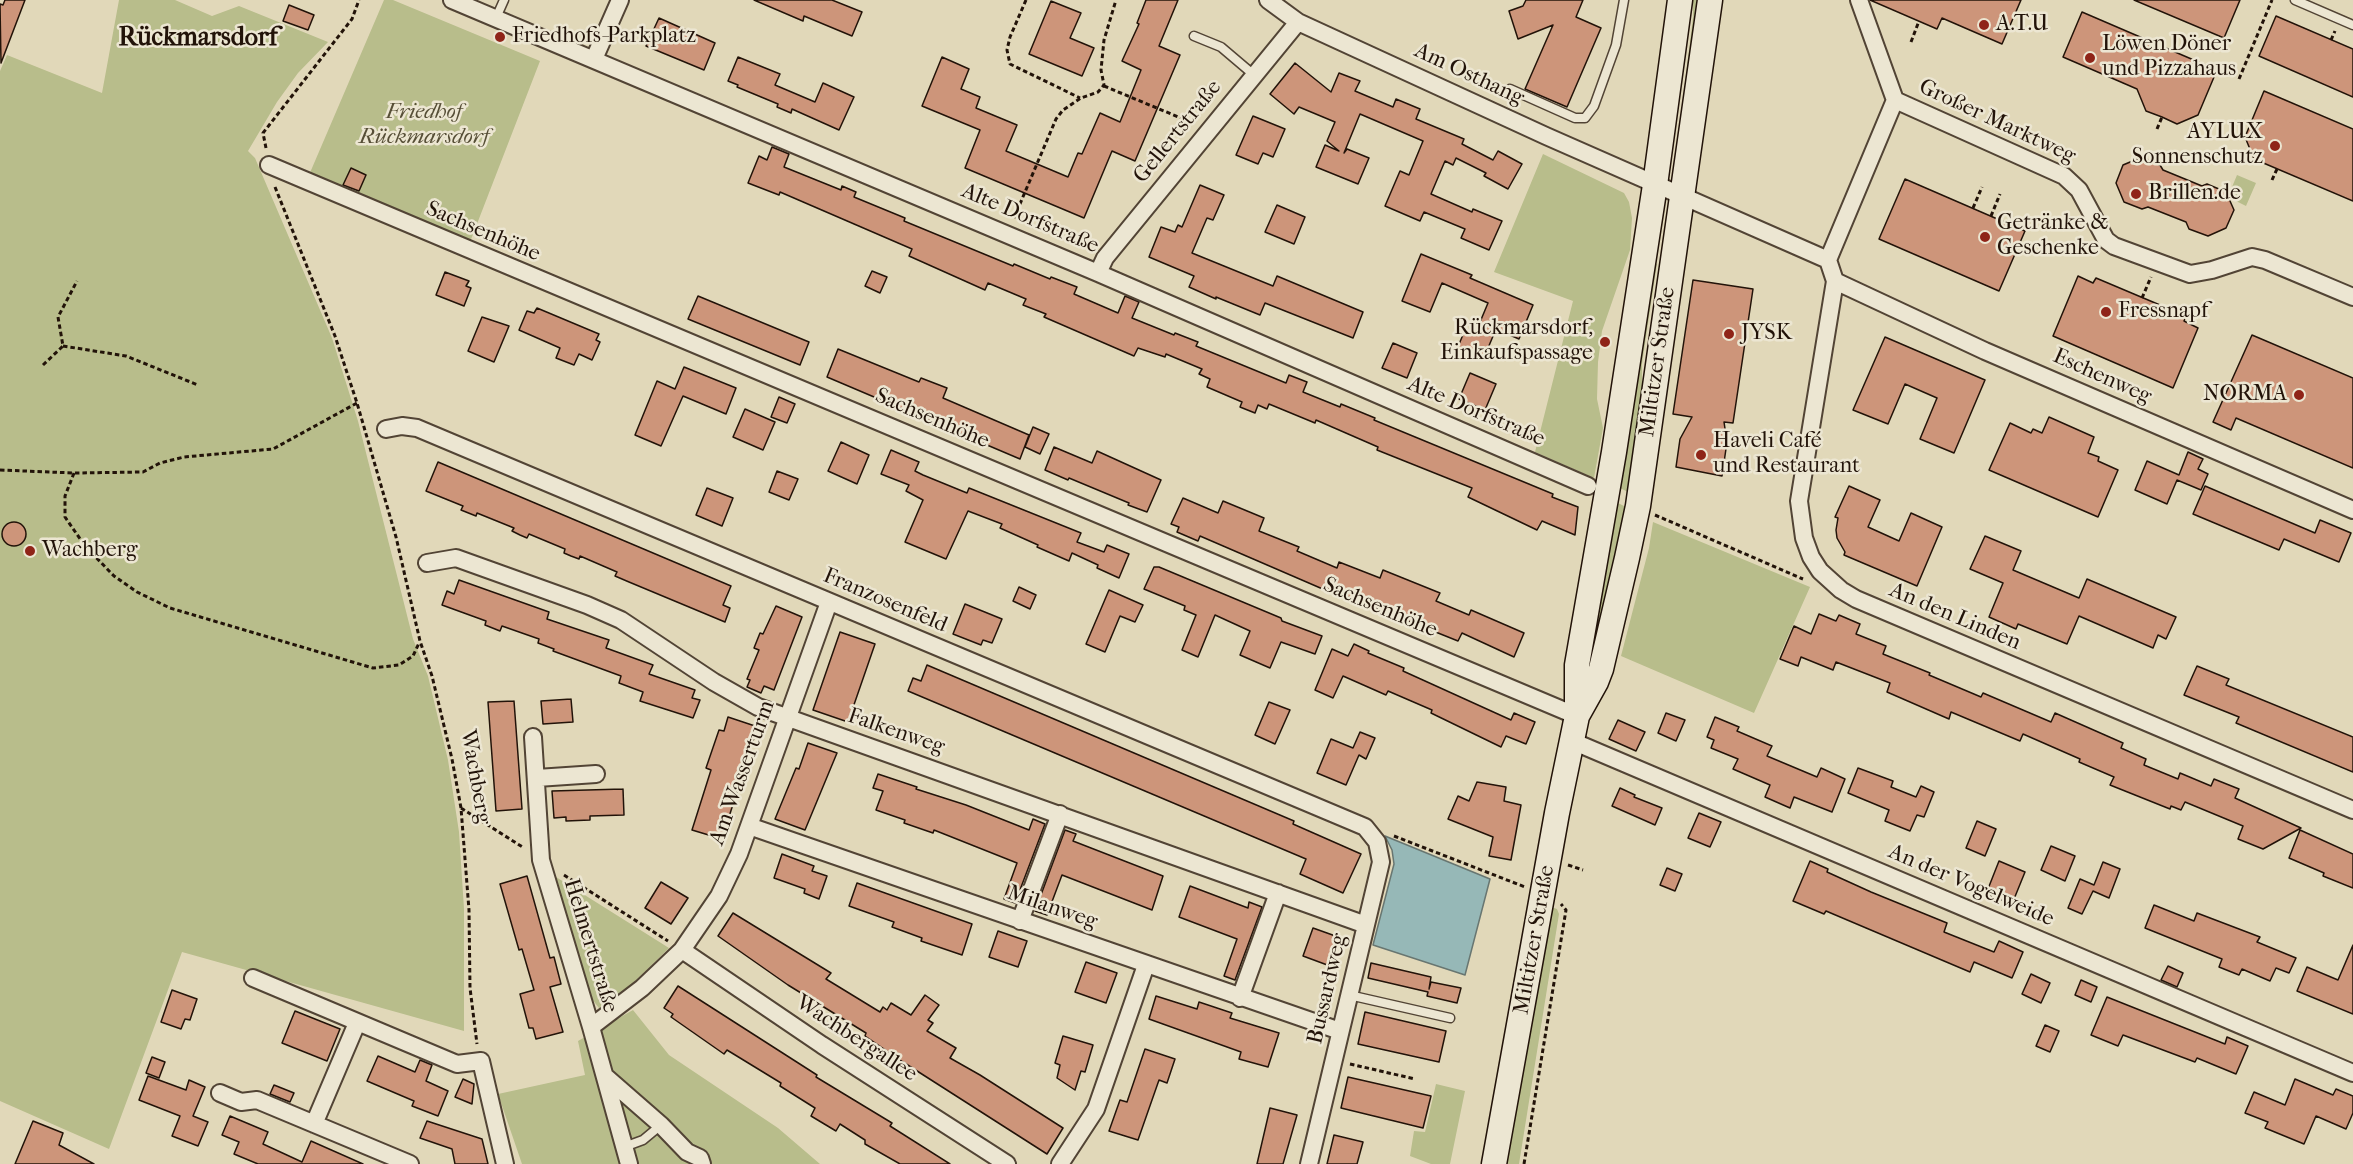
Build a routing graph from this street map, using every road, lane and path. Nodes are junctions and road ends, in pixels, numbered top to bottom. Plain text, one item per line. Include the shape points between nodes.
1 (359, 0) edge
2 (452, 0) edge
3 (504, 0) edge
4 (620, 0) edge
5 (1026, 0) edge
6 (1116, 0) edge
7 (1268, 0) edge
8 (1624, 0) edge
9 (1680, 0) edge
10 (1710, 0) edge
11 (1859, 0) edge
12 (2272, 0) edge
13 (2295, 0) edge
14 (496, 18) junction
15 (1919, 21) dead end
16 (1298, 22) junction
17 (2353, 25) edge
18 (1194, 36) dead end
19 (1911, 42) dead end
20 (594, 59) junction
21 (1254, 75) junction
22 (2239, 79) dead end
23 (1104, 86) junction
24 (1510, 89) dead end
25 (1081, 98) junction
26 (1895, 100) junction
27 (2162, 117) dead end
28 (1188, 121) dead end
29 (2157, 129) dead end
30 (269, 165) junction
31 (2277, 169) dead end
32 (2272, 180) dead end
33 (1655, 185) junction
34 (1982, 187) dead end
35 (2000, 194) dead end
36 (1682, 197) junction
37 (1973, 208) dead end
38 (1991, 216) dead end
39 (1014, 218) dead end
40 (1828, 261) junction
41 (2157, 263) junction
42 (1098, 273) junction
43 (77, 281) dead end
44 (1835, 281) junction
45 (2353, 297) edge
46 (2142, 298) dead end
47 (63, 346) junction
48 (43, 365) dead end
49 (198, 385) dead end
50 (357, 403) junction
51 (386, 429) dead end
52 (0, 470) edge
53 (74, 473) junction
54 (1588, 486) dead end
55 (1638, 506) junction
56 (2353, 510) edge
57 (427, 563) dead end
58 (1829, 581) junction
59 (829, 602) junction
60 (420, 641) junction
61 (1577, 716) junction
62 (787, 718) junction
63 (533, 737) dead end
64 (1572, 741) junction
65 (596, 774) dead end
66 (537, 778) junction
67 (461, 807) junction
68 (2353, 810) edge
69 (1060, 814) junction
70 (749, 826) junction
71 (1366, 829) junction
72 (541, 860) junction
73 (1278, 893) junction
74 (1543, 894) junction
75 (1020, 921) junction
76 (1366, 925) junction
77 (682, 950) junction
78 (1146, 965) junction
79 (253, 978) dead end
80 (1348, 995) junction
81 (1240, 998) junction
82 (1450, 1018) dead end
83 (357, 1023) junction
84 (591, 1027) junction
85 (1340, 1031) junction
86 (1334, 1060) junction
87 (481, 1061) junction
88 (2353, 1073) edge
89 (606, 1077) junction
90 (1415, 1079) dead end
91 (220, 1094) dead end
92 (314, 1124) junction
93 (661, 1125) junction
94 (624, 1147) junction
95 (410, 1164) edge
96 (505, 1164) edge
97 (629, 1164) edge
98 (702, 1164) edge
99 (1007, 1164) edge
100 (1060, 1164) edge
101 (1309, 1164) edge
102 (1494, 1164) edge

1 - 30 path, Wachberg via 352,18 263,133
2 - 14 street, Alte Dorfstraße
3 - 14 lane
4 - 20 street
5 - 25 path via 1010,37 1007,50 1011,64
6 - 23 path via 1104,40
7 - 16 street, Am Osthang
8 - 24 lane via 1616,45 1594,106 1585,118 1575,118
9 - 33 street, Miltitzer Straße
10 - 36 street, Miltitzer Straße
11 - 26 street, Großer Marktweg
12 - 22 path
13 - 17 lane
14 - 20 street, Alte Dorfstraße
15 - 19 path
16 - 21 street, Gellertstraße
16 - 33 street, Am Osthang
18 - 21 lane via 1221,47
20 - 42 street, Alte Dorfstraße
21 - 42 street, Gellertstraße via 1105,258
23 - 25 path
23 - 28 path
25 - 39 path via 1056,119
26 - 40 street, Großer Marktweg
26 - 41 street, Großer Marktweg via 2064,176 2079,190 2106,240
27 - 29 path
30 - 50 path, Wachberg
30 - 61 street, Sachsenhöhe
31 - 32 path
33 - 36 street, Am Osthang
33 - 61 street, Miltitzer Straße via 1577,665
34 - 37 path
35 - 38 path
36 - 40 street, Am Osthang
36 - 55 street, Miltitzer Straße
40 - 44 street
41 - 45 street, Großer Marktweg via 2190,274 2252,257
41 - 46 path
42 - 54 street, Alte Dorfstraße
43 - 47 path via 58,316
44 - 56 street, Eschenweg
44 - 58 street, An den Linden via 1799,501 1811,557
47 - 48 path
47 - 49 path via 126,356
50 - 53 path via 273,449 184,457 143,472
50 - 60 path, Wachberg via 396,537
51 - 59 street, Franzosenfeld via 417,428
52 - 53 path
53 - 60 path via 65,496 65,517 114,576 137,592 162,604 373,668 399,665 412,656
55 - 58 path via 1813,583
55 - 61 street, Miltitzer Straße via 1601,669
57 - 62 street, Falkenweg via 456,558 607,612 714,682
58 - 68 street, An den Linden via 1865,603
59 - 62 street, Am Wasserturm
59 - 71 street, Franzosenfeld
60 - 67 path, Wachberg via 453,759
61 - 64 street, Miltitzer Straße
62 - 69 street, Falkenweg
62 - 70 street, Am Wasserturm
63 - 66 street, Helmertstraße
64 - 74 street, Miltitzer Straße
64 - 88 street, An der Vogelweide
65 - 66 street
66 - 72 street, Helmertstraße
67 - 72 path
67 - 87 path, Wachberg via 470,988
69 - 73 street, Falkenweg
69 - 75 street
70 - 75 street, Milanweg
70 - 77 street, Am Wasserturm via 719,896
71 - 74 path via 1378,830
71 - 76 street, Bussardweg via 1377,842 1381,862
72 - 77 path
72 - 84 street, Helmertstraße
73 - 76 street, Falkenweg
73 - 81 street
74 - 102 street, Miltitzer Straße
75 - 78 street, Milanweg
76 - 80 street, Bussardweg
77 - 84 street, Am Wasserturm via 642,988
77 - 99 street, Wachbergallee
78 - 81 street, Milanweg
78 - 100 street via 1096,1109
79 - 83 street
80 - 82 lane
80 - 85 street, Bussardweg
81 - 85 street, Milanweg
83 - 87 street via 457,1064
83 - 92 street
84 - 89 street, Helmertstraße
85 - 86 street, Bussardweg
86 - 90 path
86 - 101 street, Bussardweg
87 - 96 street
89 - 93 street
89 - 94 street, Helmertstraße
91 - 92 street via 241,1102 257,1100
92 - 95 street
93 - 94 lane via 643,1140
93 - 98 street
94 - 97 street, Helmertstraße

